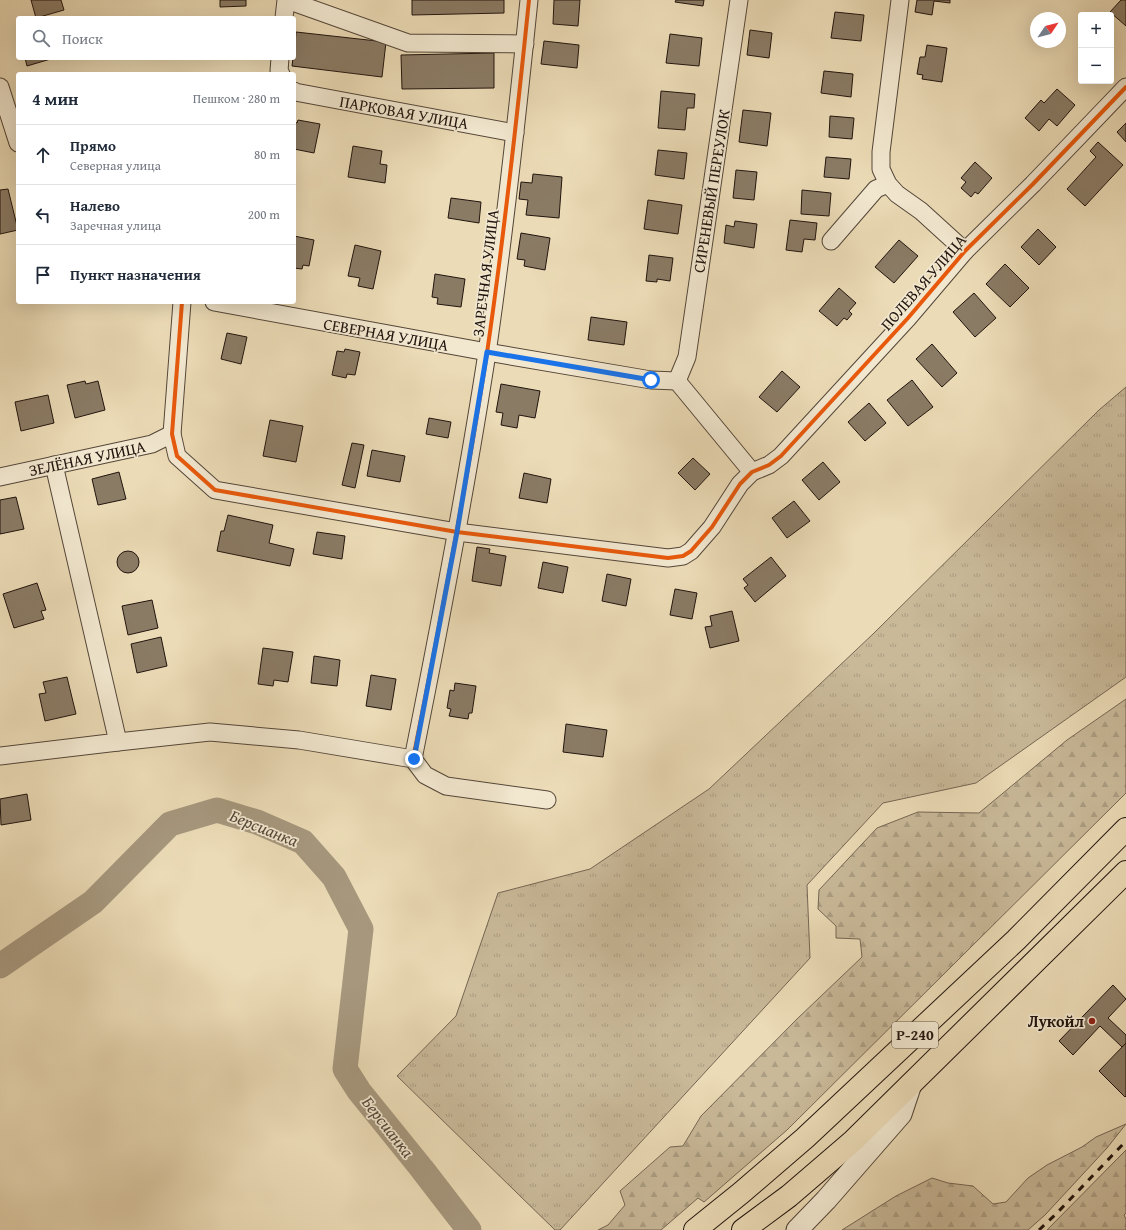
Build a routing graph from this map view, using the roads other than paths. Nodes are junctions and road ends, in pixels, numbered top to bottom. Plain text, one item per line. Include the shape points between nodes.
1 (286, 0) edge
2 (529, 0) edge
3 (739, 0) edge
4 (900, 0) edge
5 (284, 16) edge
6 (525, 44) junction
7 (280, 60) edge
8 (280, 72) edge
9 (1126, 87) edge
10 (0, 88) edge
11 (296, 92) edge
12 (515, 133) junction
13 (16, 137) edge
14 (888, 184) junction
15 (831, 241) dead end
16 (965, 251) junction
17 (182, 304) edge
18 (225, 304) edge
19 (487, 352) junction
20 (677, 381) junction
21 (172, 434) junction
22 (54, 465) junction
23 (752, 472) junction
24 (0, 477) edge
25 (457, 532) junction
26 (118, 742) junction
27 (0, 756) edge
28 (414, 759) junction
29 (547, 800) dead end
30 (1126, 829) edge
31 (1126, 872) edge
32 (911, 1084) junction
33 (695, 1230) edge
34 (743, 1230) edge
35 (797, 1230) edge

1 - 5 street
1 - 6 street via 408,43
2 - 6 street, ЗАРЕЧНАЯ УЛИЦА
3 - 20 street, СИРЕНЕВЫЙ ПЕРЕУЛОК via 686,357
4 - 14 street via 881,152 882,169
6 - 12 street, ЗАРЕЧНАЯ УЛИЦА
7 - 8 street
9 - 16 street, ПОЛЕВАЯ УЛИЦА
10 - 13 street
11 - 12 street, ПАРКОВАЯ УЛИЦА
12 - 19 street, ЗАРЕЧНАЯ УЛИЦА
14 - 15 street via 876,189
14 - 16 street
16 - 23 street, ПОЛЕВАЯ УЛИЦА via 908,318 781,456 769,465
17 - 21 street
18 - 19 street, СЕВЕРНАЯ УЛИЦА
19 - 20 street, СЕВЕРНАЯ УЛИЦА via 651,380
19 - 25 street, ЗАРЕЧНАЯ УЛИЦА
20 - 23 street
21 - 22 street, ЗЕЛЁНАЯ УЛИЦА via 152,444
21 - 25 street via 177,456 215,490
22 - 24 street, ЗЕЛЁНАЯ УЛИЦА
22 - 26 street
23 - 25 street via 740,484 712,528 691,551 682,556 668,558
25 - 28 street, ЗАРЕЧНАЯ УЛИЦА
26 - 27 street
26 - 28 street via 210,732 299,740
28 - 29 street via 425,775 446,786
30 - 33 highway, Р-240 via 1016,940 805,1138
31 - 32 highway, Р-240
32 - 34 highway, Р-240 via 833,1159
32 - 35 street via 901,1114

